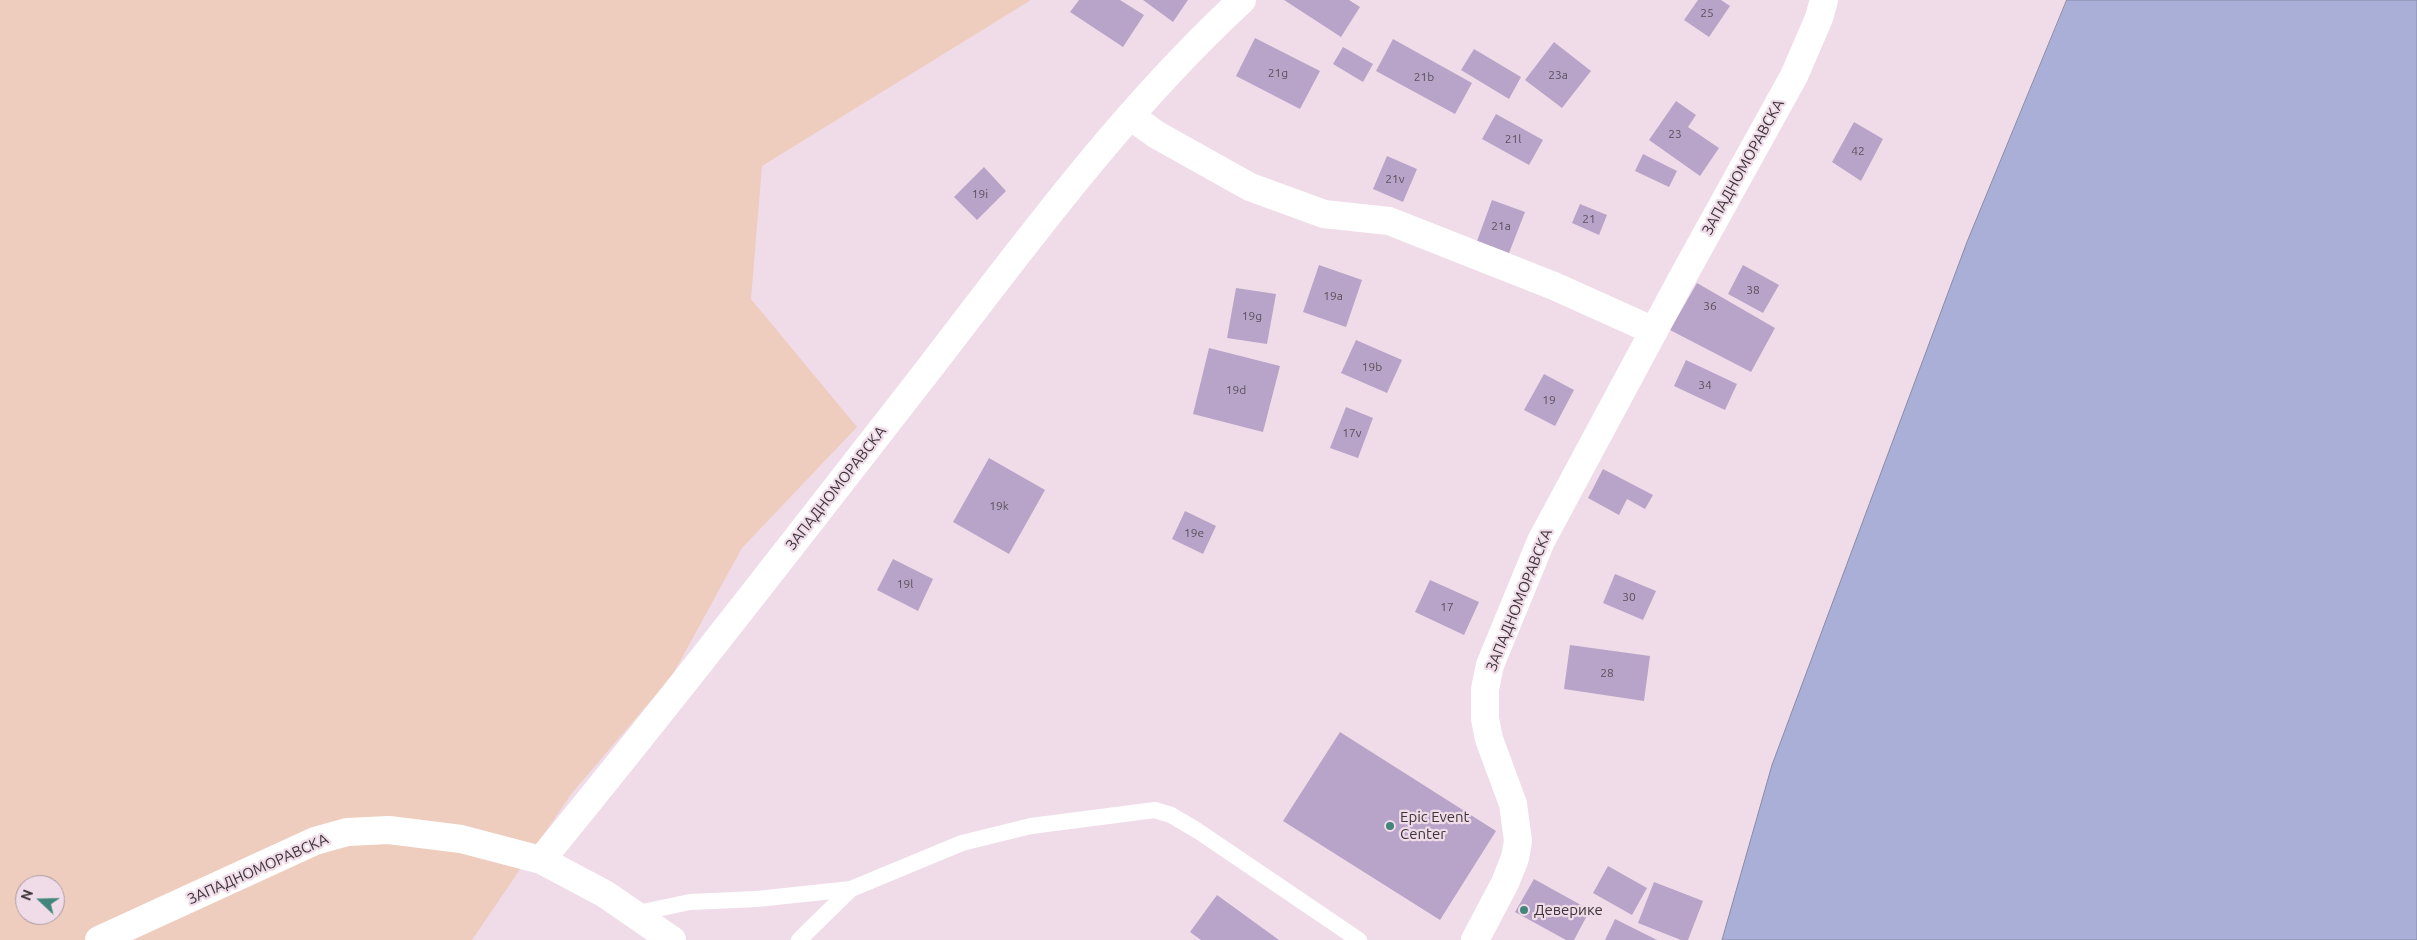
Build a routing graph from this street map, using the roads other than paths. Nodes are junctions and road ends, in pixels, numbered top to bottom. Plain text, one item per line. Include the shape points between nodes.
1 (1242, 0) edge
2 (1824, 0) edge
3 (1130, 116) junction
4 (1654, 331) junction
5 (542, 860) junction
6 (850, 889) junction
7 (634, 914) junction
8 (98, 940) edge
9 (672, 940) edge
10 (799, 940) edge
11 (1358, 940) edge
12 (1475, 940) edge

1 - 3 street, ЗАПАДНОМОРАВСКА via 1196,42
2 - 4 street, ЗАПАДНОМОРАВСКА via 1794,76
3 - 4 street via 1197,158 1266,193 1324,214 1389,221 1554,286
3 - 5 street, ЗАПАДНОМОРАВСКА via 1081,172 686,682
4 - 12 street, ЗАПАДНОМОРАВСКА via 1541,541 1490,665 1485,689 1485,719 1513,804 1518,841 1506,883
5 - 7 street, ЗАПАДНОМОРАВСКА via 606,894
5 - 8 street, ЗАПАДНОМОРАВСКА via 461,839 389,830 347,832 315,841
6 - 7 lane via 690,902
6 - 10 lane
6 - 11 lane via 962,843 1031,826 1156,810 1198,831
7 - 9 street, ЗАПАДНОМОРАВСКА

